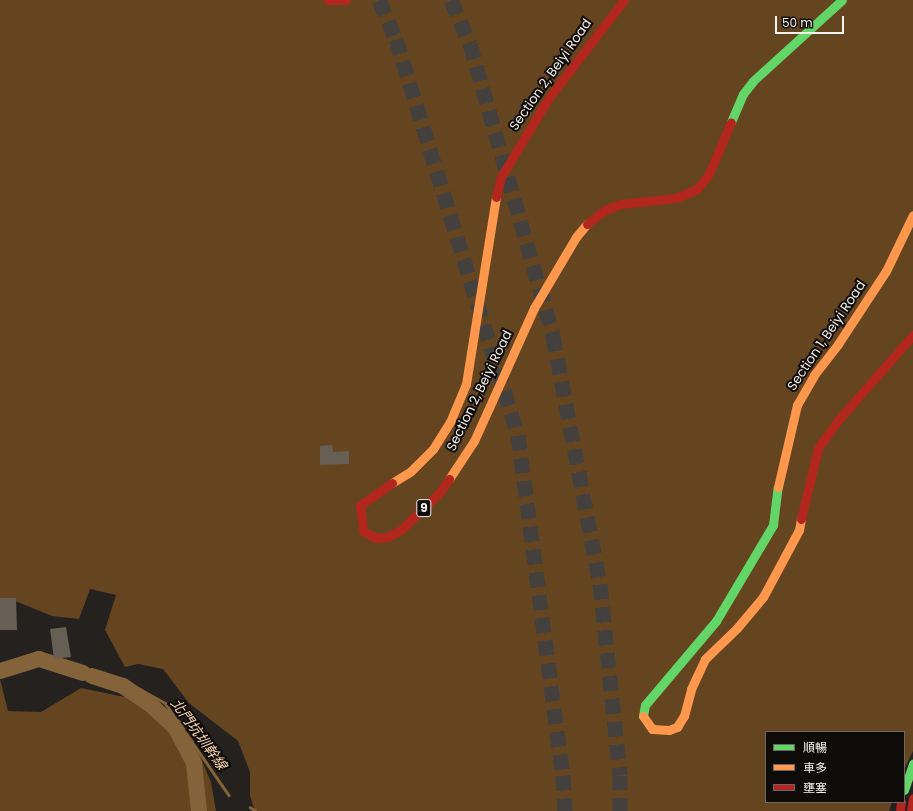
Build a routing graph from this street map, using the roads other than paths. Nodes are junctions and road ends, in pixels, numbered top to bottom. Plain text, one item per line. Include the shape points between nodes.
1 (328, 0) edge
2 (346, 0) edge
3 (624, 0) edge
4 (842, 0) edge
5 (913, 215) edge
6 (913, 335) edge
7 (913, 764) edge
8 (905, 787) edge
9 (913, 798) edge
10 (911, 811) edge

1 - 2 main road
3 - 4 main road, Section 2, Beiyi Road / 9 via 548,99 501,177 492,215 466,384 450,422 433,449 411,471 360,505 363,531 376,538 388,537 402,529 440,492 457,467 474,441 534,308 554,270 580,232 605,210 621,204 676,198 697,190 709,174 743,94 753,81
5 - 6 main road, Section 1, Beiyi Road via 886,271 838,344 814,375 797,405 781,469 773,525 716,621 645,704 643,718 652,730 669,730 677,727 684,716 691,689 705,659 737,628 763,597 799,530 818,448 840,418
7 - 8 main road
9 - 10 main road

